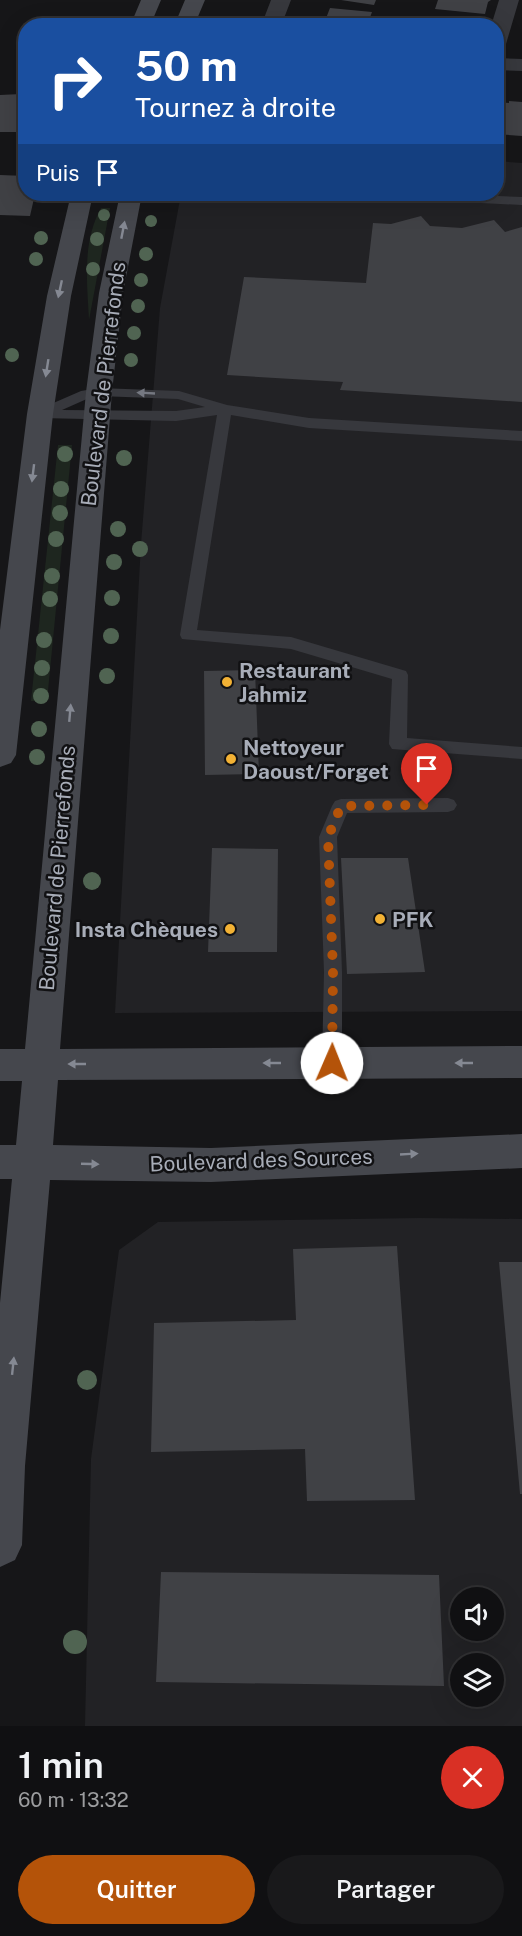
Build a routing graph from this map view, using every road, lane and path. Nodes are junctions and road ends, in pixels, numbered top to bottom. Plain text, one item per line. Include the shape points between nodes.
1 (151, 0) edge
2 (195, 0) edge
3 (281, 0) edge
4 (509, 0) edge
5 (143, 18) edge
6 (187, 18) edge
7 (274, 18) edge
8 (504, 18) edge
9 (504, 64) edge
10 (522, 65) edge
11 (504, 200) edge
12 (80, 201) edge
13 (130, 201) edge
14 (522, 201) edge
15 (98, 403) junction
16 (225, 409) junction
17 (40, 414) junction
18 (522, 436) edge
19 (522, 753) edge
20 (0, 755) edge
21 (448, 805) dead end
22 (522, 1062) edge
23 (332, 1063) junction
24 (40, 1064) junction
25 (0, 1065) edge
26 (522, 1151) edge
27 (16, 1162) edge
28 (0, 1545) edge

1 - 5 main road
2 - 6 main road
3 - 7 street
4 - 8 street
9 - 10 street
11 - 14 lane
12 -> 17 main road via 59,296
15 -> 13 main road, Boulevard de Pierrefonds via 111,293
15 - 16 lane via 176,416
16 -> 15 lane via 179,395
15 - 17 lane
15 - 17 lane via 79,397
24 -> 15 main road, Boulevard de Pierrefonds
16 - 18 lane via 309,423
16 - 19 lane via 188,635 291,643 400,675 398,744
17 -> 20 main road
21 - 23 lane via 341,806 328,837
22 -> 23 main road
23 -> 24 main road
24 - 25 main road
24 - 27 main road, Boulevard de Pierrefonds
27 -> 26 main road, Boulevard des Sources via 230,1164
28 -> 27 main road, Boulevard de Pierrefonds

